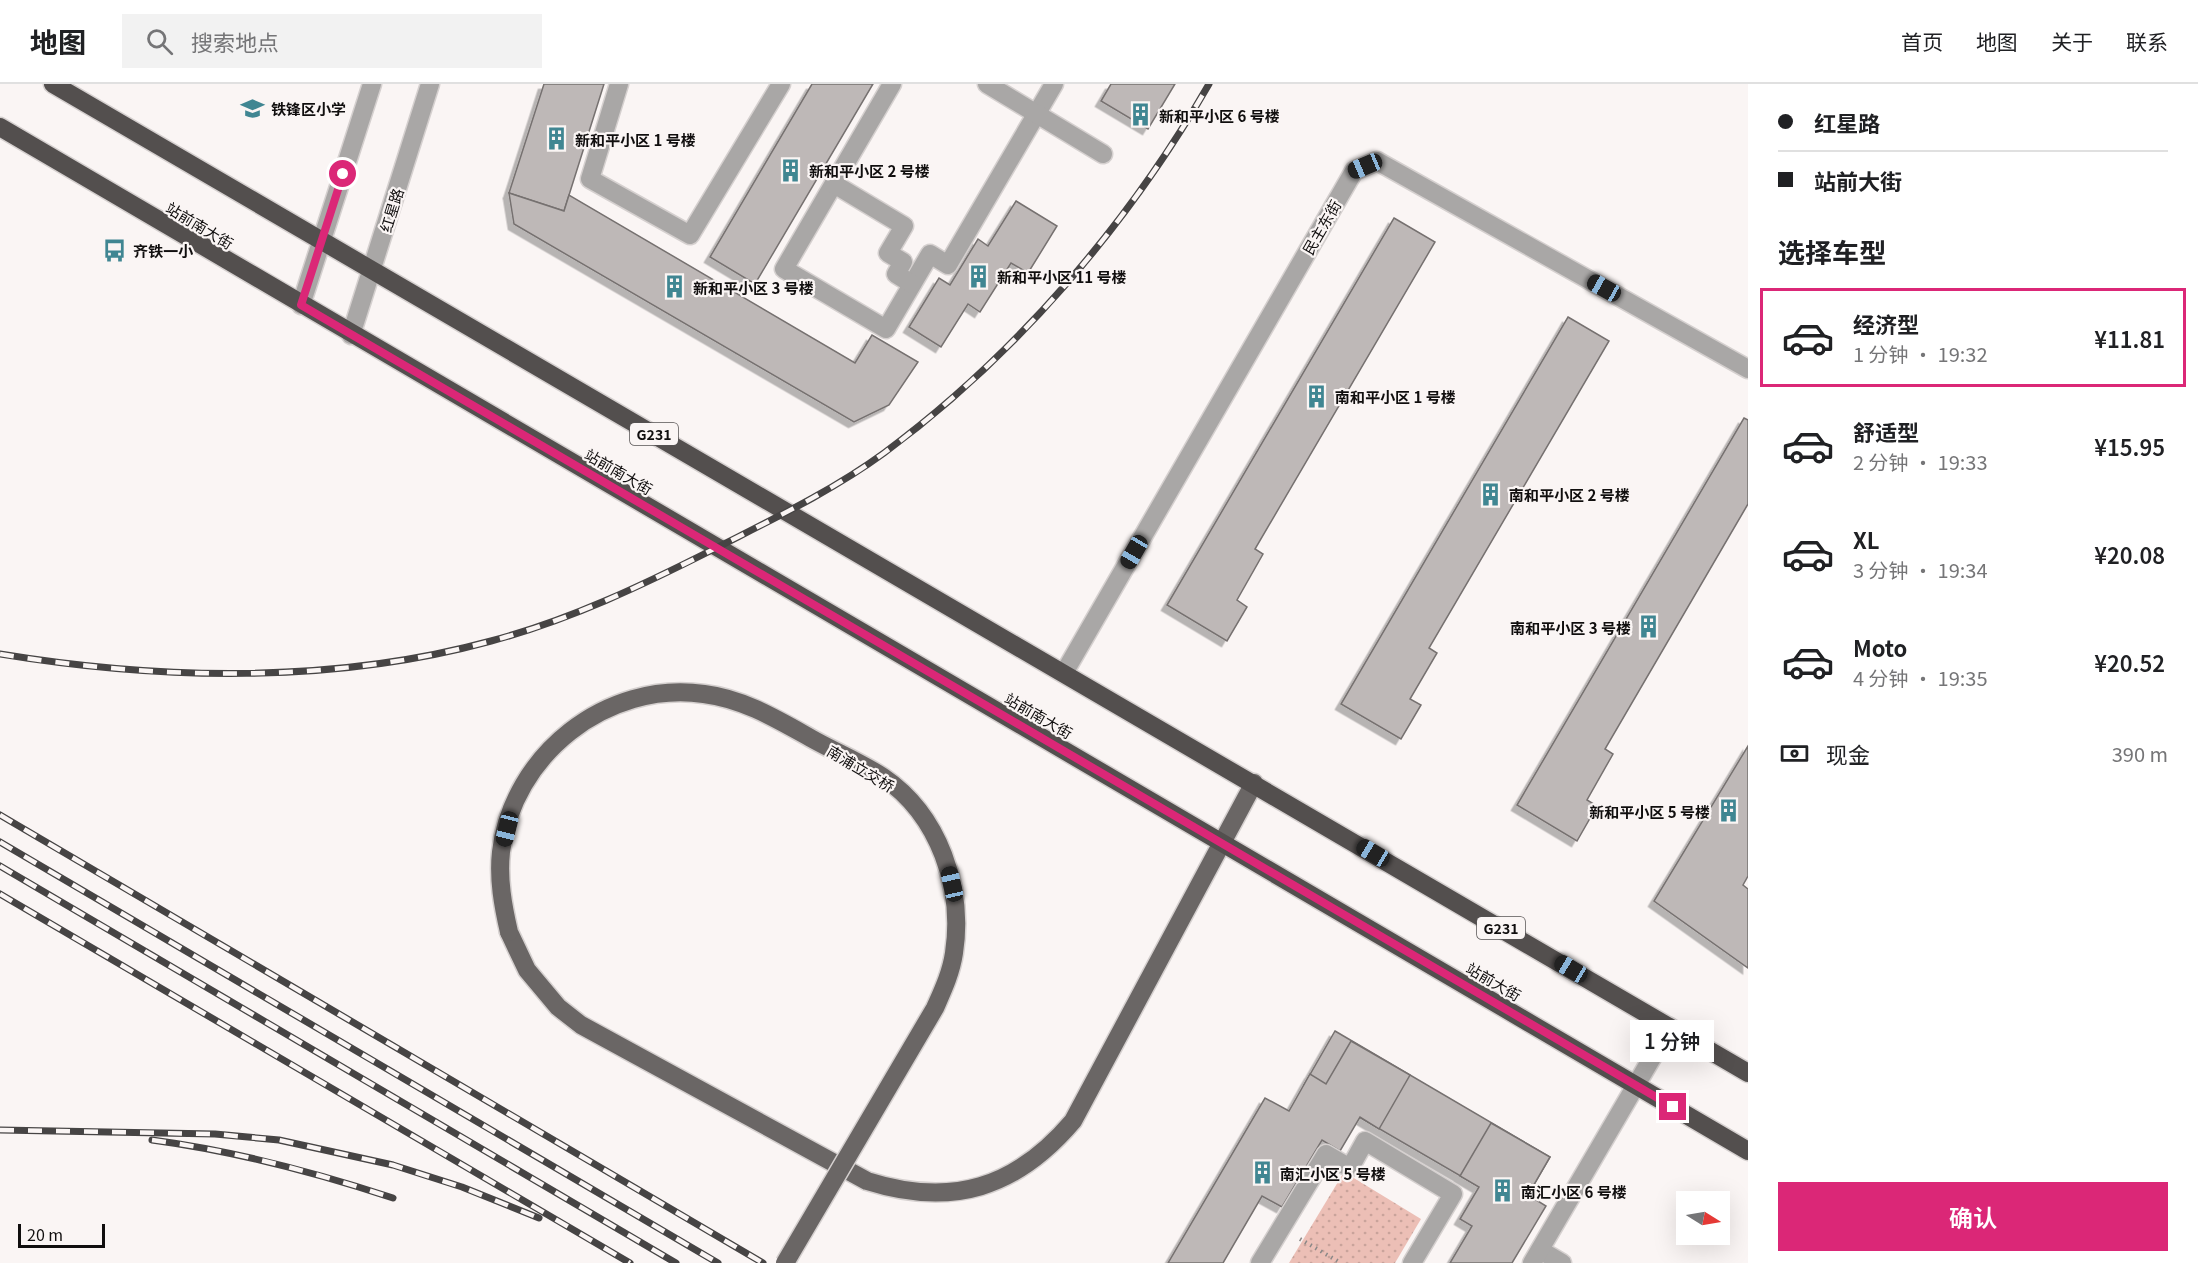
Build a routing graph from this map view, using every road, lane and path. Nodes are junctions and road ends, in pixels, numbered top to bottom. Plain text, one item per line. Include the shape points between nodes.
1 (53, 84) edge
2 (372, 84) edge
3 (430, 84) edge
4 (619, 84) edge
5 (781, 84) edge
6 (892, 84) edge
7 (987, 84) edge
8 (1054, 84) edge
9 (1036, 114) junction
10 (0, 127) edge
11 (1103, 154) dead end
12 (834, 184) junction
13 (321, 242) junction
14 (372, 271) junction
15 (912, 284) junction
16 (301, 305) junction
17 (351, 335) junction
18 (1748, 369) edge
19 (1064, 673) junction
20 (1254, 783) junction
21 (1222, 842) junction
22 (1670, 1028) junction
23 (1748, 1073) edge
24 (1635, 1085) junction
25 (1748, 1152) edge
26 (1281, 1227) junction
27 (1536, 1256) edge
28 (785, 1263) edge
29 (1260, 1263) edge
30 (1341, 1263) edge
31 (1412, 1263) edge
32 (1562, 1263) edge

1 - 13 highway, G231
2 - 13 street
3 - 14 street, 红星路
4 - 5 street via 590,179 690,235
6 - 12 street
7 - 9 street
8 - 9 street
9 - 11 street
9 - 15 street via 948,265 930,254
10 - 16 highway, 站前南大街
12 - 15 street via 904,226 888,253 903,262 896,274
12 - 15 street via 784,269 886,330
13 - 14 highway, G231
13 - 16 street
14 - 17 street, 红星路
14 - 19 highway, G231
16 - 17 highway, 站前南大街
17 - 21 highway, 站前南大街
18 - 19 street, 民主东街 via 1377,161 1354,171
19 - 20 highway, G231
20 - 21 main road, 南浦立交桥
20 - 22 highway, G231
21 - 24 highway, 站前大街
21 - 28 main road, 南浦立交桥, bridge via 1073,1121 1056,1140 1016,1172 984,1185 942,1193 908,1191 867,1181 581,1025 558,1007 527,970 509,932 501,895 501,851 512,807 530,772 558,740 590,717 626,701 664,693 703,693 741,703 884,778 906,796 939,843 949,869 957,926 947,982 935,1008
22 - 23 highway, G231
22 - 24 street
24 - 25 highway, 站前大街
24 - 27 street
26 - 29 street
26 - 30 path
26 - 31 street via 1326,1154 1350,1168 1365,1141 1453,1194
27 - 32 street

